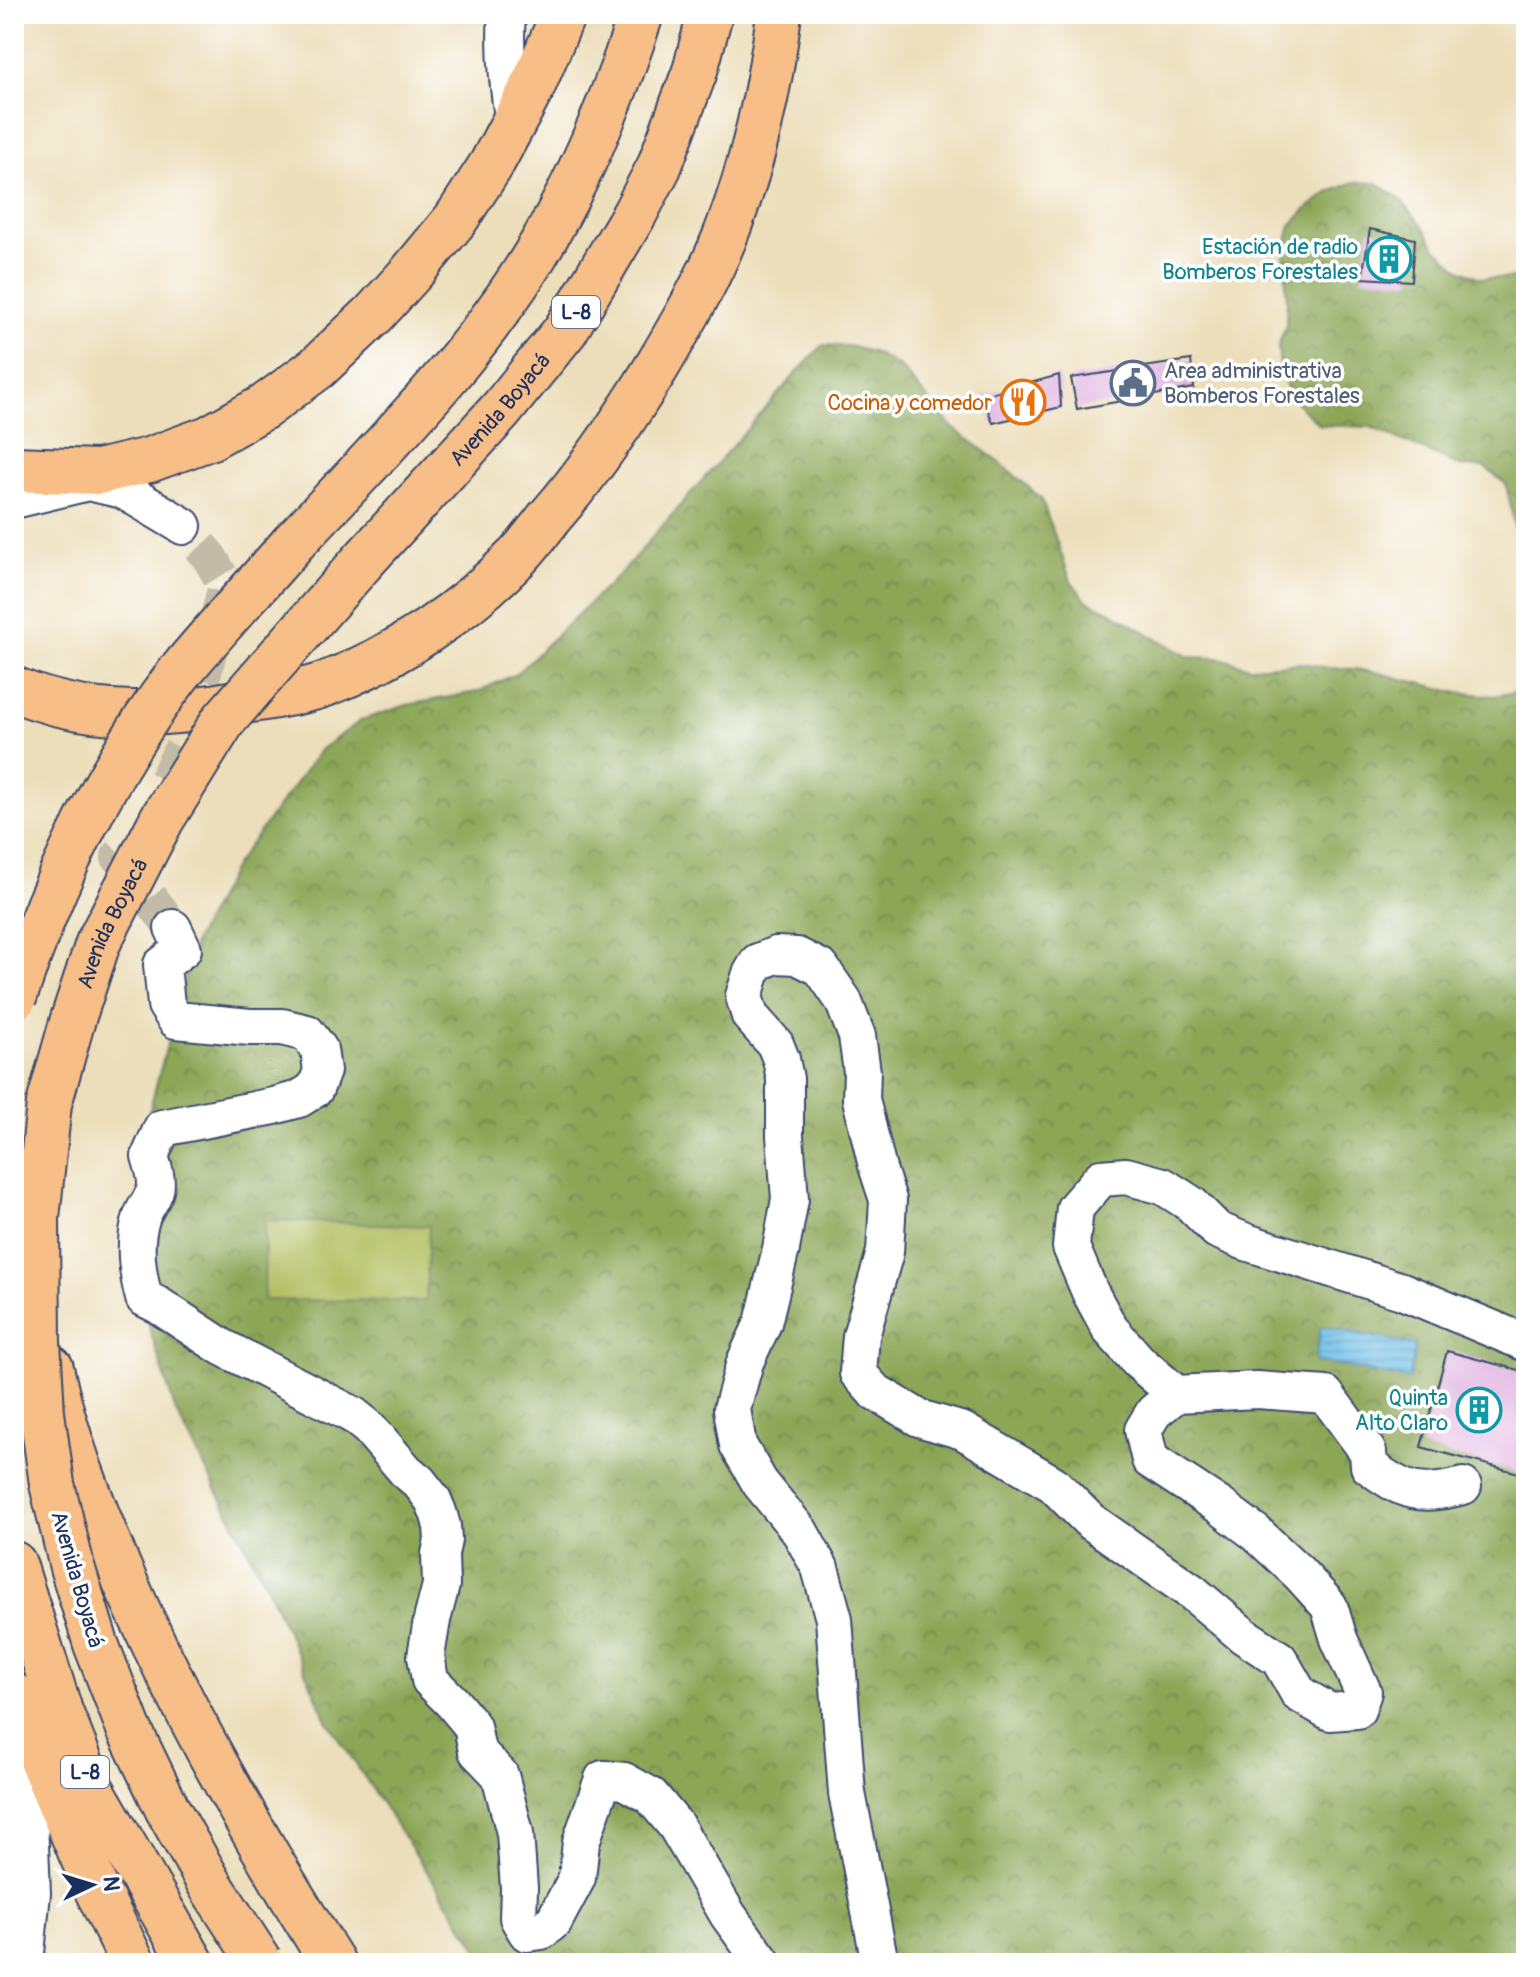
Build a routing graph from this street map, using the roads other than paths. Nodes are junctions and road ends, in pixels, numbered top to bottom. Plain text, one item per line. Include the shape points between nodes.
1 (507, 14) edge
2 (563, 14) edge
3 (641, 14) edge
4 (710, 14) edge
5 (779, 14) edge
6 (514, 123) junction
7 (14, 469) edge
8 (14, 500) edge
9 (183, 526) tunnel mouth
10 (14, 689) edge
11 (173, 928) tunnel mouth
12 (14, 998) edge
13 (14, 1193) edge
14 (1526, 1343) edge
15 (1191, 1394) junction
16 (1463, 1486) dead end
17 (14, 1564) edge
18 (14, 1696) edge
19 (14, 1736) edge
20 (261, 1962) edge
21 (25, 1963) edge
22 (133, 1963) edge
23 (192, 1963) edge
24 (333, 1963) edge
25 (763, 1963) edge
26 (880, 1963) edge

1 - 6 street
2 - 6 highway
3 - 12 highway, bridge via 590,150 525,269 432,395 181,672 89,817
4 - 20 highway, Avenida Boyacá / L-8, bridge via 659,167 565,331 223,721 162,819 98,943 49,1104 37,1218 42,1413 52,1484 96,1644 129,1729 168,1810
5 - 10 highway via 753,154 729,227 688,314 632,408 572,492 518,556 475,595 402,647 321,686 175,713 124,714 75,707
6 - 7 highway via 456,219 412,272 317,368 264,407 209,438 149,460 98,472
8 - 9 street via 88,482 123,490
11 - 25 street via 183,949 162,965 166,1005 176,1020 307,1033 319,1049 322,1071 315,1089 299,1099 162,1128 150,1156 156,1190 138,1237 138,1279 144,1298 222,1347 353,1415 433,1500 443,1540 441,1585 426,1656 430,1680 472,1726 477,1751 500,1775 515,1833 518,1918 527,1933 542,1931 554,1921 577,1878 581,1842 603,1779 624,1781 651,1796 676,1826
13 - 24 highway via 56,1395 92,1506 189,1716
14 - 15 street via 1402,1291 1217,1230 1163,1186 1126,1176 1101,1178 1075,1208 1071,1247 1110,1329 1139,1362
15 - 16 street via 1257,1390 1326,1395 1368,1452 1369,1466 1389,1481 1413,1491
15 - 26 street via 1154,1412 1143,1430 1150,1460 1256,1533 1329,1606 1363,1692 1357,1710 1330,1712 1299,1694 1279,1659 1089,1520 1053,1484 963,1431 919,1418 874,1391 858,1373 861,1336 885,1252 888,1200 861,1099 857,1036 843,1000 821,968 797,956 776,955 758,962 744,996 750,1016 781,1059 790,1199 763,1323 732,1409 738,1445 820,1568 834,1619 847,1793
17 - 23 highway, L-8 via 61,1714 91,1788
18 - 22 highway
19 - 21 street via 27,1773 32,1893

